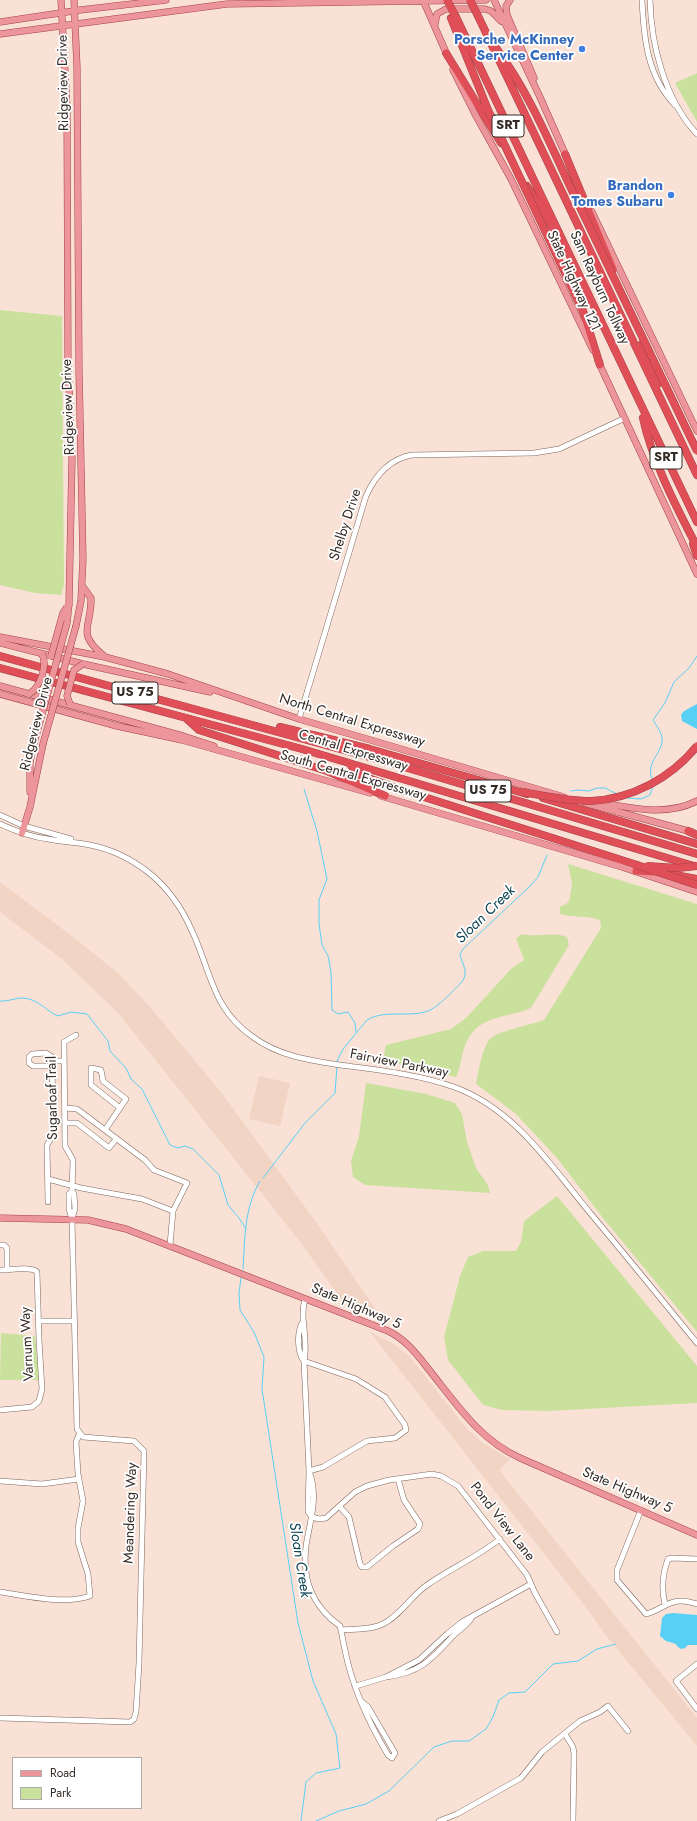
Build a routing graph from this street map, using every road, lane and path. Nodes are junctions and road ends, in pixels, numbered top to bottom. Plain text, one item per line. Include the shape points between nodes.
1 (61, 0) edge
2 (74, 0) edge
3 (166, 0) edge
4 (447, 0) edge
5 (470, 0) edge
6 (486, 0) edge
7 (494, 0) edge
8 (510, 0) edge
9 (642, 0) edge
10 (650, 0) edge
11 (423, 1) edge
12 (75, 11) junction
13 (62, 13) junction
14 (453, 17) junction
15 (0, 22) edge
16 (75, 24) junction
17 (434, 25) junction
18 (505, 25) junction
19 (62, 26) junction
20 (485, 33) junction
21 (0, 34) edge
22 (446, 53) junction
23 (539, 95) junction
24 (677, 107) junction
25 (697, 134) edge
26 (565, 154) junction
27 (560, 236) junction
28 (68, 308) junction
29 (79, 308) junction
30 (600, 364) junction
31 (663, 404) junction
32 (641, 406) junction
33 (625, 418) junction
34 (697, 431) edge
35 (697, 450) edge
36 (697, 475) edge
37 (71, 516) junction
38 (82, 516) junction
39 (697, 522) edge
40 (688, 530) junction
41 (697, 547) edge
42 (697, 556) edge
43 (697, 574) edge
44 (82, 587) junction
45 (0, 638) edge
46 (0, 644) edge
47 (42, 654) junction
48 (0, 656) edge
49 (54, 657) junction
50 (105, 657) junction
51 (66, 660) junction
52 (83, 664) junction
53 (0, 668) edge
54 (0, 686) edge
55 (0, 694) edge
56 (29, 694) junction
57 (231, 696) junction
58 (46, 698) junction
59 (54, 701) junction
60 (70, 704) junction
61 (196, 708) junction
62 (187, 718) junction
63 (300, 719) junction
64 (697, 746) edge
65 (226, 752) junction
66 (350, 764) junction
67 (522, 792) junction
68 (384, 796) junction
69 (563, 796) junction
70 (697, 801) edge
71 (30, 808) junction
72 (0, 815) edge
73 (0, 824) edge
74 (24, 826) junction
75 (688, 831) joint
76 (22, 833) junction
77 (697, 834) edge
78 (89, 844) junction
79 (697, 844) edge
80 (697, 854) edge
81 (697, 866) edge
82 (636, 868) junction
83 (697, 879) edge
84 (697, 885) edge
85 (697, 892) edge
86 (76, 1035) dead end
87 (64, 1061) junction
88 (65, 1108) junction
89 (120, 1108) junction
90 (65, 1123) junction
91 (105, 1130) junction
92 (116, 1139) junction
93 (48, 1179) junction
94 (72, 1184) junction
95 (48, 1202) dead end
96 (173, 1211) junction
97 (0, 1218) edge
98 (72, 1219) junction
99 (0, 1245) edge
100 (170, 1245) junction
101 (0, 1270) edge
102 (7, 1270) junction
103 (305, 1299) junction
104 (73, 1321) junction
105 (38, 1322) junction
106 (697, 1343) edge
107 (304, 1361) junction
108 (0, 1410) edge
109 (79, 1435) junction
110 (309, 1471) junction
111 (79, 1478) junction
112 (398, 1479) junction
113 (0, 1481) edge
114 (340, 1507) junction
115 (641, 1510) junction
116 (312, 1517) junction
117 (697, 1535) edge
118 (500, 1539) junction
119 (697, 1559) edge
120 (531, 1584) junction
121 (0, 1592) edge
122 (665, 1604) junction
123 (697, 1604) edge
124 (341, 1630) junction
125 (557, 1632) dead end
126 (697, 1664) edge
127 (356, 1686) junction
128 (361, 1701) junction
129 (697, 1709) edge
130 (0, 1718) edge
131 (628, 1731) dead end
132 (565, 1734) junction
133 (439, 1821) edge
134 (573, 1821) edge

1 - 13 main road, Ridgeview Drive
2 - 12 main road, Ridgeview Drive
3 - 12 main road
4 - 14 highway, bridge
5 - 20 highway, Sam Rayburn Tollway / SRT, bridge
6 - 11 main road
7 - 18 main road
8 - 23 main road via 506,6 507,15 531,67
9 - 24 street via 645,40 651,65 662,90
10 - 24 street via 654,44
11 - 16 main road via 228,4
11 - 17 main road, State Highway 121
12 - 13 main road
12 - 16 main road, Ridgeview Drive
13 - 15 main road
13 - 19 main road, Ridgeview Drive
14 - 27 highway, Sam Rayburn Tollway / SRT
14 - 30 highway, bridge via 488,110 583,311
16 - 19 main road
16 - 29 main road, Ridgeview Drive
17 - 18 main road via 437,14 444,9 482,8 491,11
17 - 22 main road, State Highway 121
18 - 23 main road
19 - 21 main road
19 - 28 main road, Ridgeview Drive via 67,107
20 - 31 highway, Sam Rayburn Tollway / SRT
20 - 35 highway, bridge via 520,84
22 - 27 highway via 547,221
22 - 30 main road, State Highway 121 via 475,114 512,179
23 - 26 main road
24 - 25 street
26 - 31 highway via 656,379
26 - 34 main road
27 - 32 highway, Sam Rayburn Tollway / SRT
28 - 29 main road
28 - 37 main road, Ridgeview Drive
29 - 38 main road, Ridgeview Drive
30 - 33 main road, State Highway 121
31 - 36 highway, Sam Rayburn Tollway / SRT
32 - 39 highway, Sam Rayburn Tollway / SRT
32 - 40 highway via 646,433
33 - 43 main road, State Highway 121
33 - 63 street, Shelby Drive via 548,452 418,454 401,458 380,473 366,496
37 - 38 main road
37 - 49 main road, Ridgeview Drive, bridge via 67,623
38 - 44 main road, Ridgeview Drive
40 - 41 highway
40 - 42 highway
44 - 50 main road via 91,598 87,634 89,641 91,646
44 - 51 main road, Ridgeview Drive, bridge via 81,601
45 - 50 main road, North Central Expressway
46 - 47 main road
47 - 49 main road, bridge
47 - 56 main road, bridge via 45,661 38,686
48 - 61 highway, Central Expressway / US 75
49 - 51 main road, bridge
49 - 58 main road, Ridgeview Drive, bridge
50 - 57 main road, North Central Expressway via 168,674
51 - 52 main road
51 - 59 main road, Ridgeview Drive, bridge
52 - 57 main road
52 - 60 main road, bridge via 74,670 67,696
53 - 62 highway, Central Expressway / US 75
54 - 56 main road
55 - 65 main road, South Central Expressway
56 - 58 main road
57 - 63 main road, North Central Expressway
58 - 59 main road, bridge
58 - 71 main road, Ridgeview Drive, bridge via 30,763
59 - 60 main road
59 - 71 main road, Ridgeview Drive, bridge
60 - 65 main road via 205,742
61 - 67 highway via 363,747
61 - 80 highway, Central Expressway / US 75
62 - 66 highway, Central Expressway / US 75
62 - 68 highway via 199,730 327,771
63 - 69 main road, North Central Expressway
64 - 67 highway, bridge via 661,779 639,790 612,798 580,800
65 - 68 main road, South Central Expressway
66 - 81 highway, Central Expressway / US 75
66 - 82 highway via 357,774
67 - 79 highway, bridge
68 - 82 main road, South Central Expressway
69 - 70 main road via 648,810 671,809
69 - 75 main road, North Central Expressway
71 - 74 main road, Ridgeview Drive
72 - 74 street, Fairview Parkway
73 - 76 street, Fairview Parkway
74 - 76 main road, Ridgeview Drive
74 - 78 street, Fairview Parkway
75 - 77 highway
76 - 78 street, Fairview Parkway via 46,839
78 - 106 street, Fairview Parkway via 133,861 168,892 184,913 193,932 216,995 240,1028 270,1049 310,1060 430,1080 457,1088 488,1105 514,1124 537,1147
81 - 82 highway, bridge
82 - 83 highway
82 - 84 highway, bridge
82 - 85 main road, South Central Expressway
86 - 87 street, Sugarloaf Trail via 64,1042
87 - 88 street, Sugarloaf Trail
87 - 93 street via 52,1064 53,1135 47,1145
88 - 90 street, Sugarloaf Trail
88 - 91 street via 77,1109
89 - 89 street via 126,1099 103,1081 101,1070 91,1068 91,1085
89 - 91 street
90 - 92 street via 77,1123 110,1148
90 - 94 street, Sugarloaf Trail via 65,1146 73,1160
91 - 92 street
92 - 96 street via 145,1160 154,1170 187,1183
93 - 94 street
93 - 95 street
94 - 96 street via 81,1188 142,1199
94 - 98 street, Sugarloaf Trail via 75,1209
96 - 100 street
97 - 98 main road, State Highway 5
98 - 100 main road, State Highway 5 via 116,1226
98 - 104 street
99 - 102 street via 7,1248
100 - 103 main road, State Highway 5
101 - 102 street
102 - 105 street, Varnum Way via 35,1269 37,1272
103 - 107 street via 302,1310 306,1352
103 - 115 main road, State Highway 5 via 384,1329 402,1340 416,1353 471,1423 496,1445 520,1458
104 - 105 street
104 - 109 street via 76,1429
105 - 108 street, Varnum Way via 42,1389 39,1401 32,1407
107 - 110 street
107 - 110 street via 356,1379 385,1397 406,1430 395,1438 367,1441 323,1467
109 - 111 street via 76,1442
109 - 130 street, Meandering Way via 85,1438 129,1439 138,1443 144,1451 136,1712 130,1722
110 - 116 street via 313,1482
111 - 113 street via 42,1484
111 - 121 street via 83,1501 78,1542 88,1574 90,1596 53,1599
112 - 114 street, Pond View Lane via 367,1486 356,1492
112 - 114 street via 404,1500 420,1524 418,1529 368,1567 362,1567 360,1564 349,1517
112 - 118 street, Pond View Lane via 432,1474 450,1480 458,1486
114 - 116 street, Pond View Lane via 326,1518
115 - 117 main road, State Highway 5
115 - 122 street via 616,1576 617,1580 646,1614
116 - 124 street via 306,1547 306,1566 311,1593 319,1608 340,1626
118 - 120 street, Pond View Lane
118 - 124 street via 426,1585 398,1614 383,1624
119 - 122 street via 668,1559 662,1578
120 - 125 street, Pond View Lane
120 - 127 street via 462,1622 419,1660 386,1677
122 - 123 street via 682,1601
124 - 127 street via 344,1650
126 - 129 street via 676,1681
127 - 128 street
128 - 128 street via 371,1726 392,1758 395,1753 368,1707
131 - 132 street via 608,1706 580,1721
132 - 133 street via 542,1752 521,1778 457,1814
132 - 134 street via 574,1754

